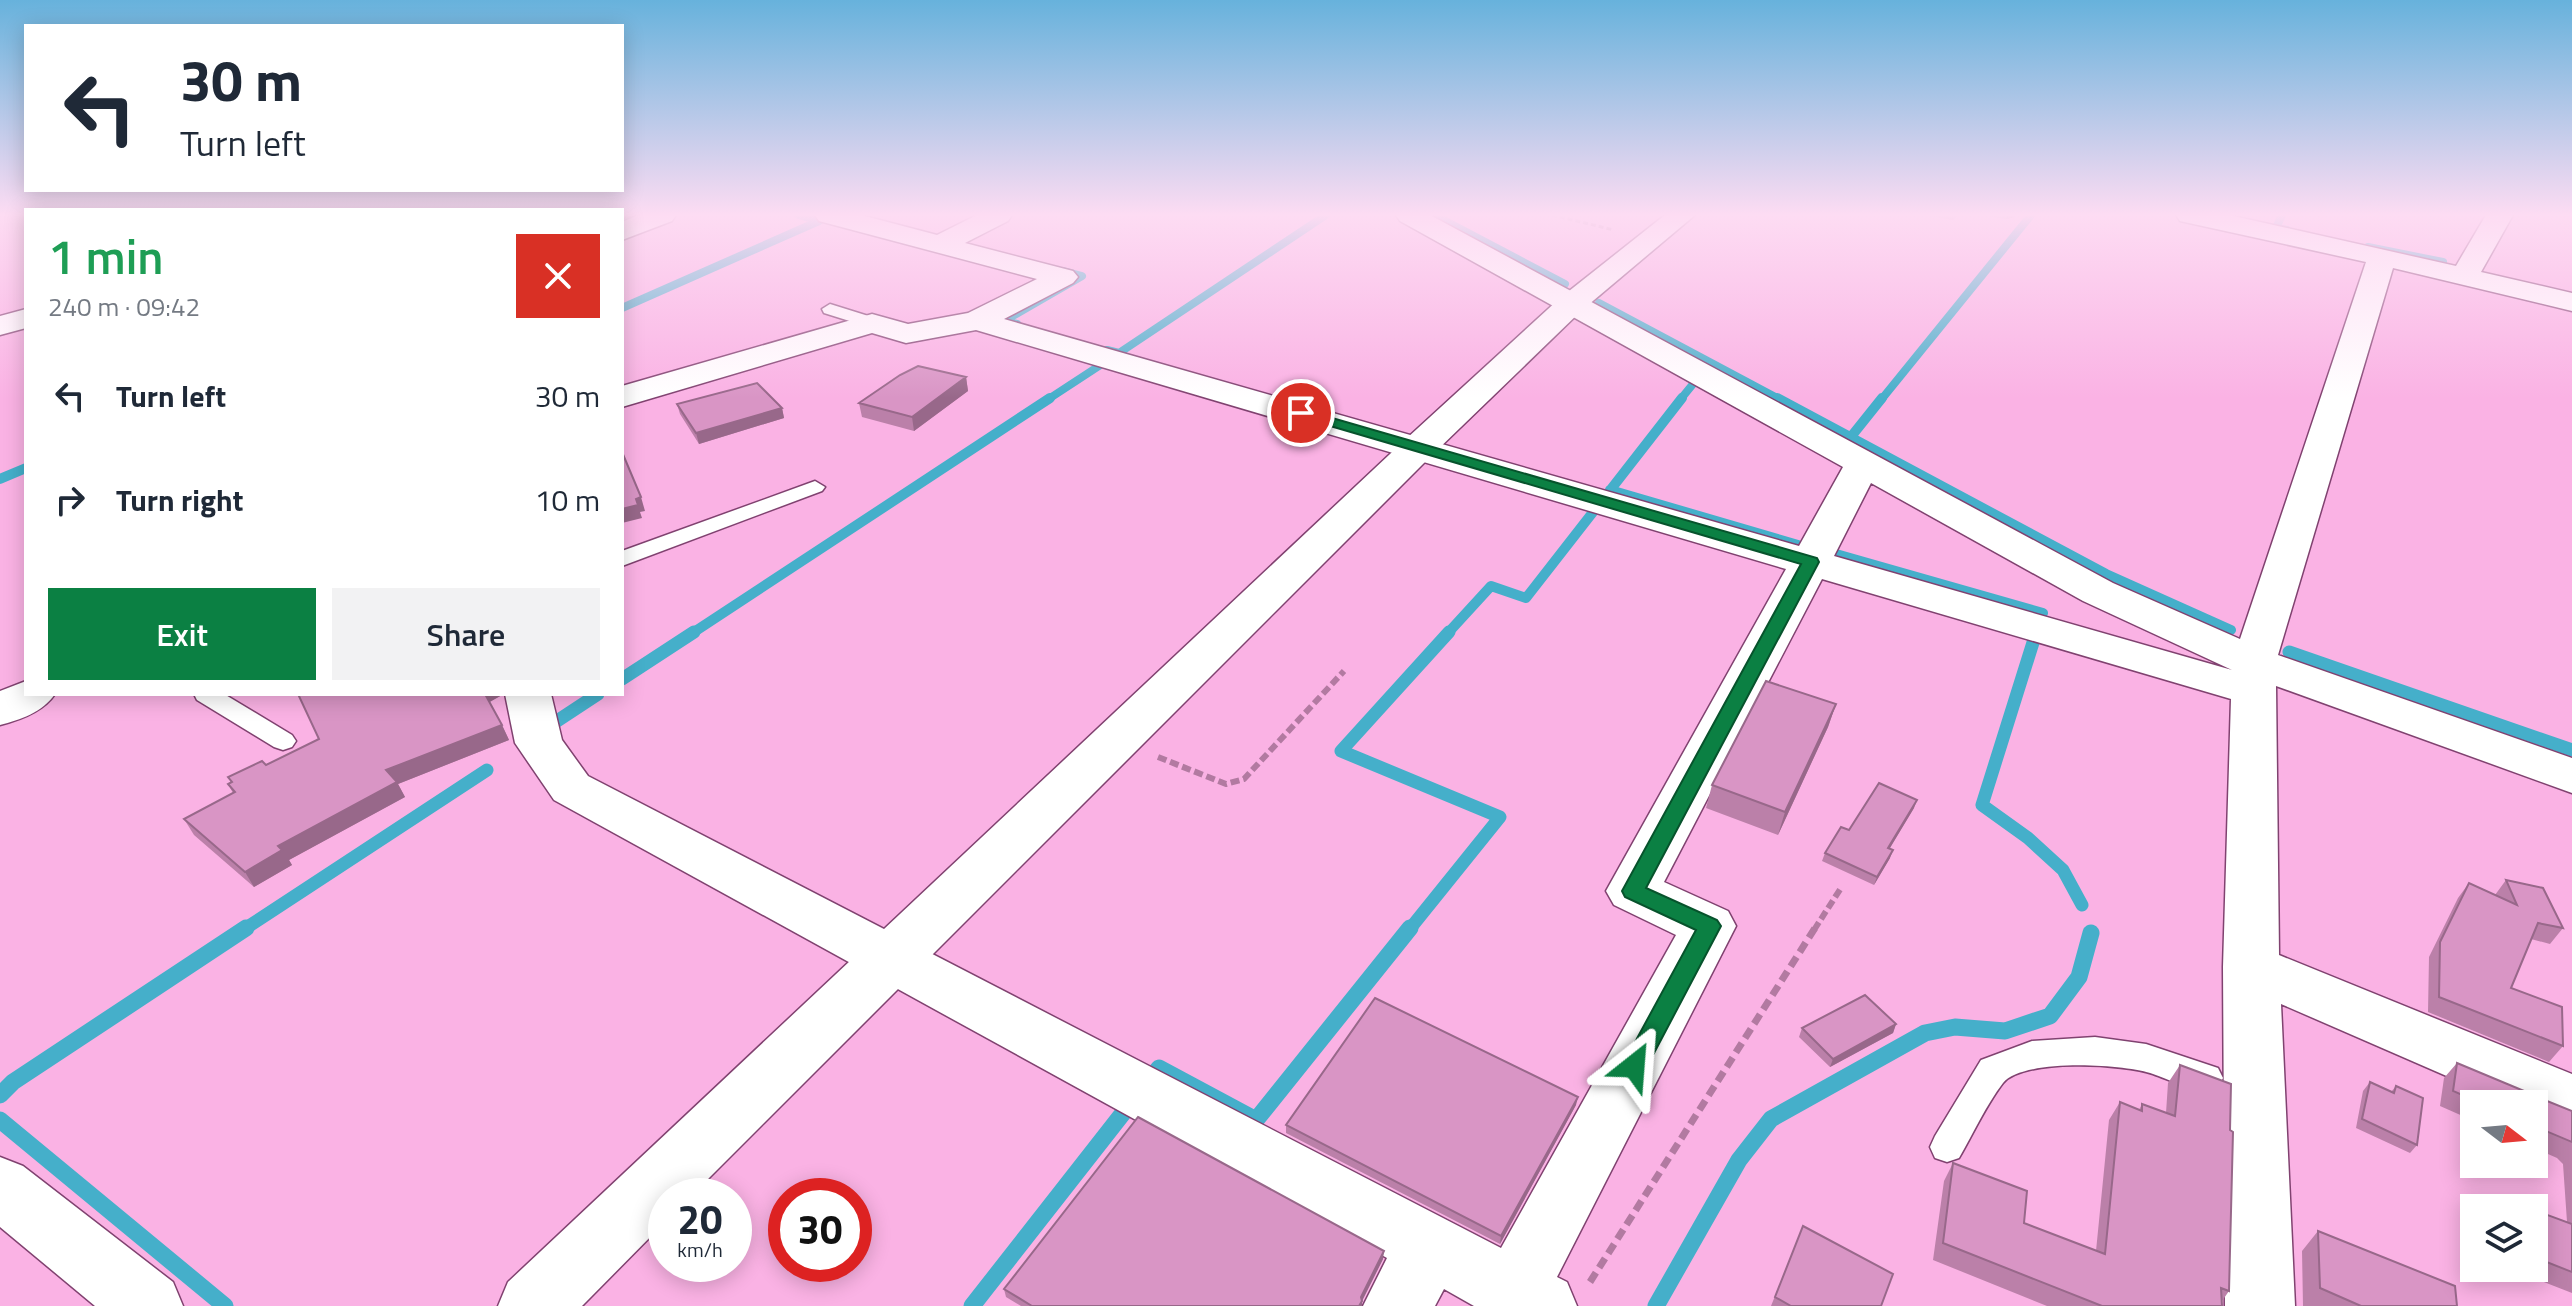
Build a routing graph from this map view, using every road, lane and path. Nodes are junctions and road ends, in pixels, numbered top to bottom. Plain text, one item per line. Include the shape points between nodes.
1 (1059, 276) edge
2 (1518, 276) edge
3 (1607, 276) edge
4 (2376, 276) edge
5 (2464, 276) edge
6 (2572, 302) edge
7 (1570, 305) junction
8 (830, 309) dead end
9 (24, 319) edge
10 (977, 321) junction
11 (872, 323) junction
12 (0, 326) edge
13 (624, 396) edge
14 (1419, 447) junction
15 (1863, 464) junction
16 (815, 487) dead end
17 (624, 558) edge
18 (1811, 562) junction
19 (1344, 671) dead end
20 (2254, 676) junction
21 (28, 696) edge
22 (209, 696) edge
23 (528, 696) edge
24 (0, 710) edge
25 (1118, 740) junction
26 (283, 741) dead end
27 (2572, 776) edge
28 (1841, 888) dead end
29 (893, 959) junction
30 (2251, 967) junction
31 (2254, 1094) junction
32 (2572, 1102) edge
33 (1947, 1147) dead end
34 (0, 1187) edge
35 (1430, 1247) junction
36 (1546, 1297) edge
37 (148, 1306) edge
38 (533, 1306) edge
39 (1398, 1306) edge
40 (2260, 1306) edge

1 - 10 street via 1063,277
2 - 7 street
3 - 7 street
4 - 20 street
5 - 6 street
7 - 14 street
7 - 15 street
8 - 11 lane
9 - 12 street
10 - 11 street via 906,334
10 - 14 street
11 - 13 street
14 - 18 street
14 - 25 street
15 - 18 street
15 - 20 street
16 - 17 lane
18 - 20 street
18 - 36 street via 1633,891 1709,926
19 - 25 path via 1244,779 1226,784 1213,780
20 - 27 street
20 - 30 street
21 - 24 street
22 - 26 lane
23 - 29 street via 539,743 571,788
25 - 29 street
28 - 36 path
29 - 35 street
29 - 38 street
30 - 31 street
30 - 32 street
31 - 33 lane via 2146,1058 2095,1051 2032,1055 1993,1070
31 - 40 street
34 - 37 street
35 - 36 street
35 - 39 street

